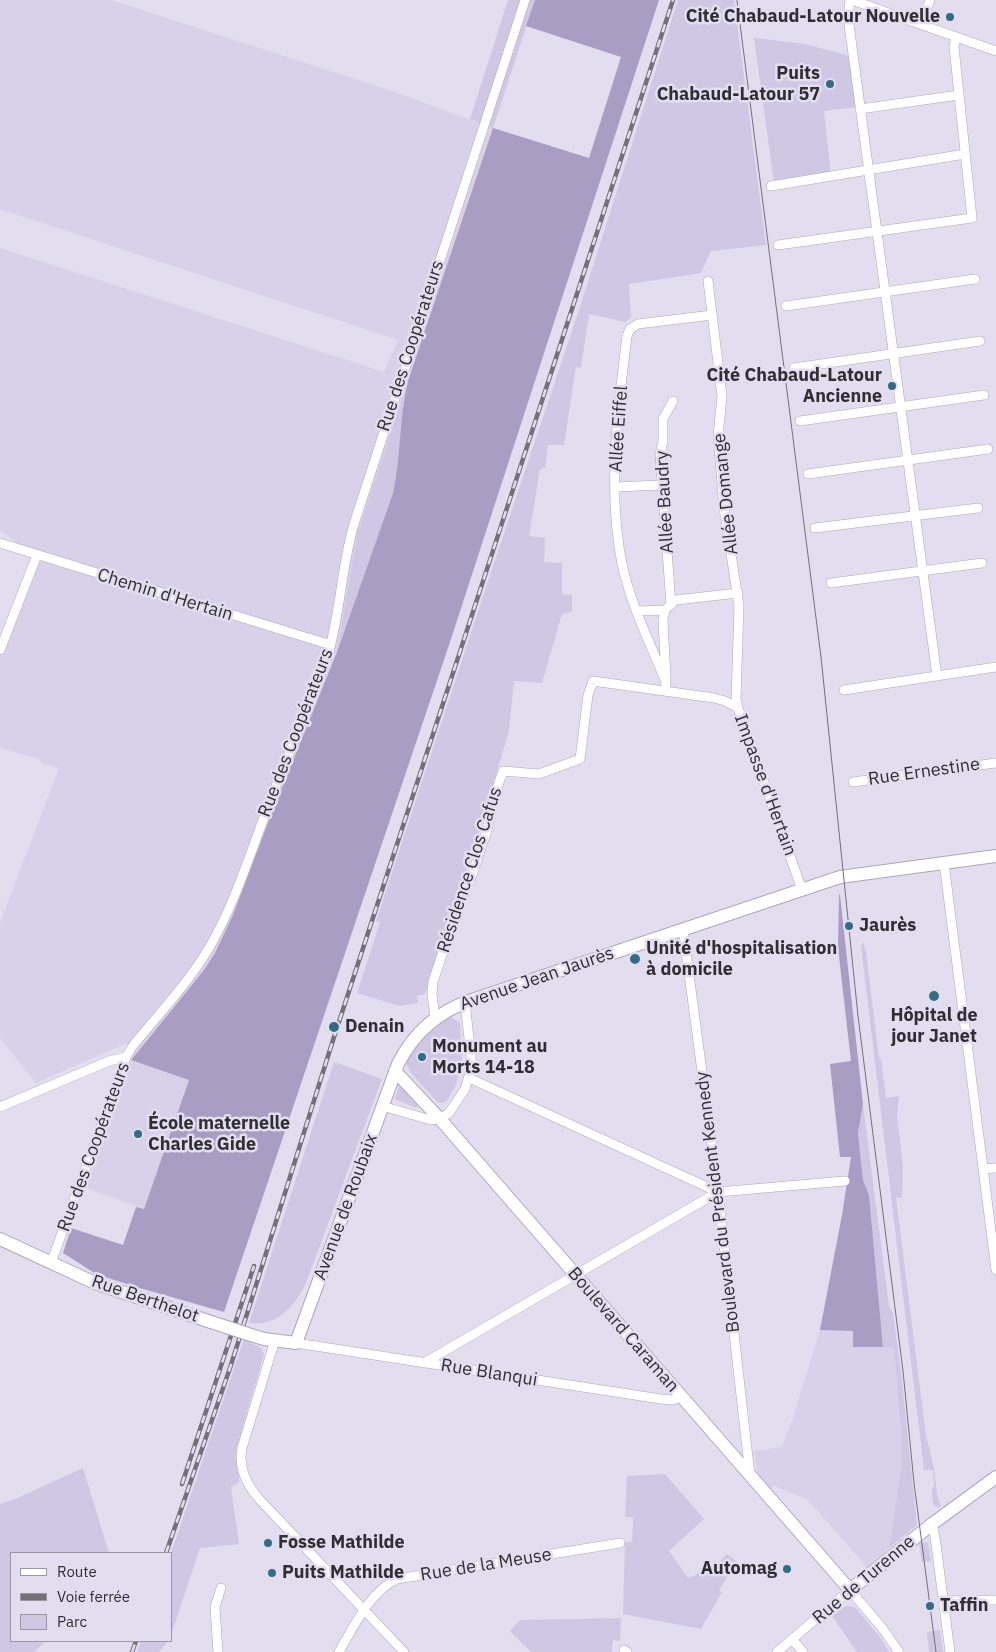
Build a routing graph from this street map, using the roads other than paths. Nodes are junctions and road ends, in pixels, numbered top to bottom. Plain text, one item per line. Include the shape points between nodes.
1 (525, 0) edge
2 (851, 0) edge
3 (930, 0) edge
4 (921, 24) junction
5 (956, 37) junction
6 (996, 51) edge
7 (959, 95) junction
8 (860, 109) junction
9 (965, 154) junction
10 (869, 170) junction
11 (771, 186) dead end
12 (877, 232) junction
13 (778, 246) dead end
14 (975, 279) dead end
15 (708, 282) dead end
16 (885, 292) junction
17 (786, 306) dead end
18 (712, 315) junction
19 (980, 341) dead end
20 (893, 353) junction
21 (794, 368) dead end
22 (984, 395) dead end
23 (673, 401) dead end
24 (901, 407) junction
25 (800, 421) dead end
26 (988, 449) dead end
27 (908, 460) junction
28 (808, 474) dead end
29 (662, 485) junction
30 (615, 487) junction
31 (978, 508) dead end
32 (915, 516) junction
33 (815, 528) dead end
34 (0, 543) edge
35 (37, 555) junction
36 (982, 563) dead end
37 (923, 571) junction
38 (831, 584) dead end
39 (738, 593) junction
40 (668, 608) junction
41 (637, 611) junction
42 (330, 645) junction
43 (0, 650) edge
44 (996, 667) edge
45 (937, 676) junction
46 (665, 687) junction
47 (844, 690) dead end
48 (738, 708) junction
49 (580, 759) joint
50 (996, 763) edge
51 (853, 782) dead end
52 (996, 856) edge
53 (944, 863) junction
54 (802, 890) junction
55 (683, 929) junction
56 (464, 1002) junction
57 (435, 1018) junction
58 (126, 1057) junction
59 (395, 1070) junction
60 (469, 1078) junction
61 (382, 1106) junction
62 (0, 1107) edge
63 (440, 1119) junction
64 (996, 1168) edge
65 (983, 1169) junction
66 (845, 1181) dead end
67 (718, 1192) junction
68 (0, 1239) edge
69 (51, 1263) junction
70 (996, 1270) edge
71 (576, 1275) junction
72 (275, 1340) junction
73 (296, 1343) junction
74 (424, 1363) junction
75 (682, 1397) junction
76 (750, 1476) junction
77 (996, 1477) edge
78 (932, 1524) junction
79 (620, 1543) dead end
80 (221, 1588) dead end
81 (850, 1590) junction
82 (943, 1600) junction
83 (996, 1600) edge
84 (364, 1610) junction
85 (792, 1639) junction
86 (218, 1652) edge
87 (339, 1652) edge
88 (404, 1652) edge
89 (777, 1652) edge
90 (803, 1652) edge
91 (900, 1652) edge
92 (950, 1652) edge

1 - 42 street, Rue des Coopérateurs via 354,524
2 - 4 street
2 - 8 street via 848,12
3 - 4 street
4 - 5 street
5 - 6 street
5 - 7 street via 954,47
7 - 8 street
7 - 9 street
8 - 10 street
9 - 10 street
9 - 12 street via 972,218
10 - 11 street
10 - 12 street
12 - 13 street
12 - 16 street
14 - 16 street
15 - 18 street, Allée Domange
16 - 17 street
16 - 20 street
18 - 30 street, Allée Eiffel via 638,324 628,332
18 - 39 street, Allée Domange via 722,396 718,436 724,502
19 - 20 street
20 - 21 street
20 - 24 street
22 - 24 street
23 - 29 street, Allée Baudry via 662,423
24 - 25 street
24 - 27 street
26 - 27 street
27 - 28 street
27 - 32 street
29 - 30 street
29 - 40 street, Allée Baudry
30 - 41 street, Allée Eiffel via 621,558
31 - 32 street
32 - 33 street
32 - 37 street
34 - 35 street, Chemin d'Hertain
35 - 42 street, Chemin d'Hertain
35 - 43 street
36 - 37 street
37 - 38 street
37 - 45 street
39 - 40 street via 679,599
39 - 48 street, Allée Domange
40 - 41 street
40 - 46 street, Allée Baudry via 663,620
41 - 46 street, Allée Eiffel
42 - 58 street, Rue des Coopérateurs via 222,924 197,966
44 - 45 street
45 - 47 street
46 - 48 street, Impasse d'Hertain via 720,700
46 - 49 street, Impasse d'Hertain via 592,681
48 - 54 street, Impasse d'Hertain
49 - 57 street, Résidence Clos Cafus via 538,774 503,771 489,811 488,827 433,982
50 - 51 street, Rue Ernestine
52 - 53 street, Avenue Jean Jaurès
53 - 54 street, Avenue Jean Jaurès via 844,876
53 - 65 street
54 - 55 street, Avenue Jean Jaurès
55 - 56 street, Avenue Jean Jaurès
55 - 67 street, Boulevard du Président Kennedy
56 - 57 street, Avenue Jean Jaurès
56 - 60 street via 472,1061
57 - 59 street, Avenue Jean Jaurès via 410,1044
58 - 62 street
58 - 69 street, Rue des Coopérateurs
59 - 61 street, Avenue de Roubaix
59 - 63 street, Boulevard Caraman
60 - 63 street via 449,1113
60 - 67 street
61 - 63 street via 422,1118
61 - 73 street, Avenue de Roubaix
63 - 71 street, Boulevard Caraman
64 - 65 street
65 - 70 street
66 - 67 street
67 - 71 street
67 - 76 street, Boulevard du Président Kennedy
68 - 69 street, Rue Berthelot
69 - 72 street, Rue Berthelot, bridge via 95,1282 211,1322
71 - 74 street
71 - 75 street, Boulevard Caraman
72 - 73 street, Rue Berthelot
72 - 84 street via 242,1448 243,1472 256,1496
73 - 74 street, Rue Blanqui
74 - 75 street, Rue Blanqui via 661,1399
75 - 76 street, Boulevard Caraman
76 - 81 street, Boulevard Caraman
77 - 78 street, Rue de Turenne
78 - 81 street, Rue de Turenne
78 - 82 street
79 - 84 street, Rue de la Meuse via 397,1579
80 - 86 street via 215,1606
81 - 85 street, Rue de Turenne
81 - 91 street
82 - 83 street
82 - 92 street
84 - 87 street, Rue de la Meuse
84 - 88 street
85 - 89 street, Rue de Turenne
85 - 90 street

